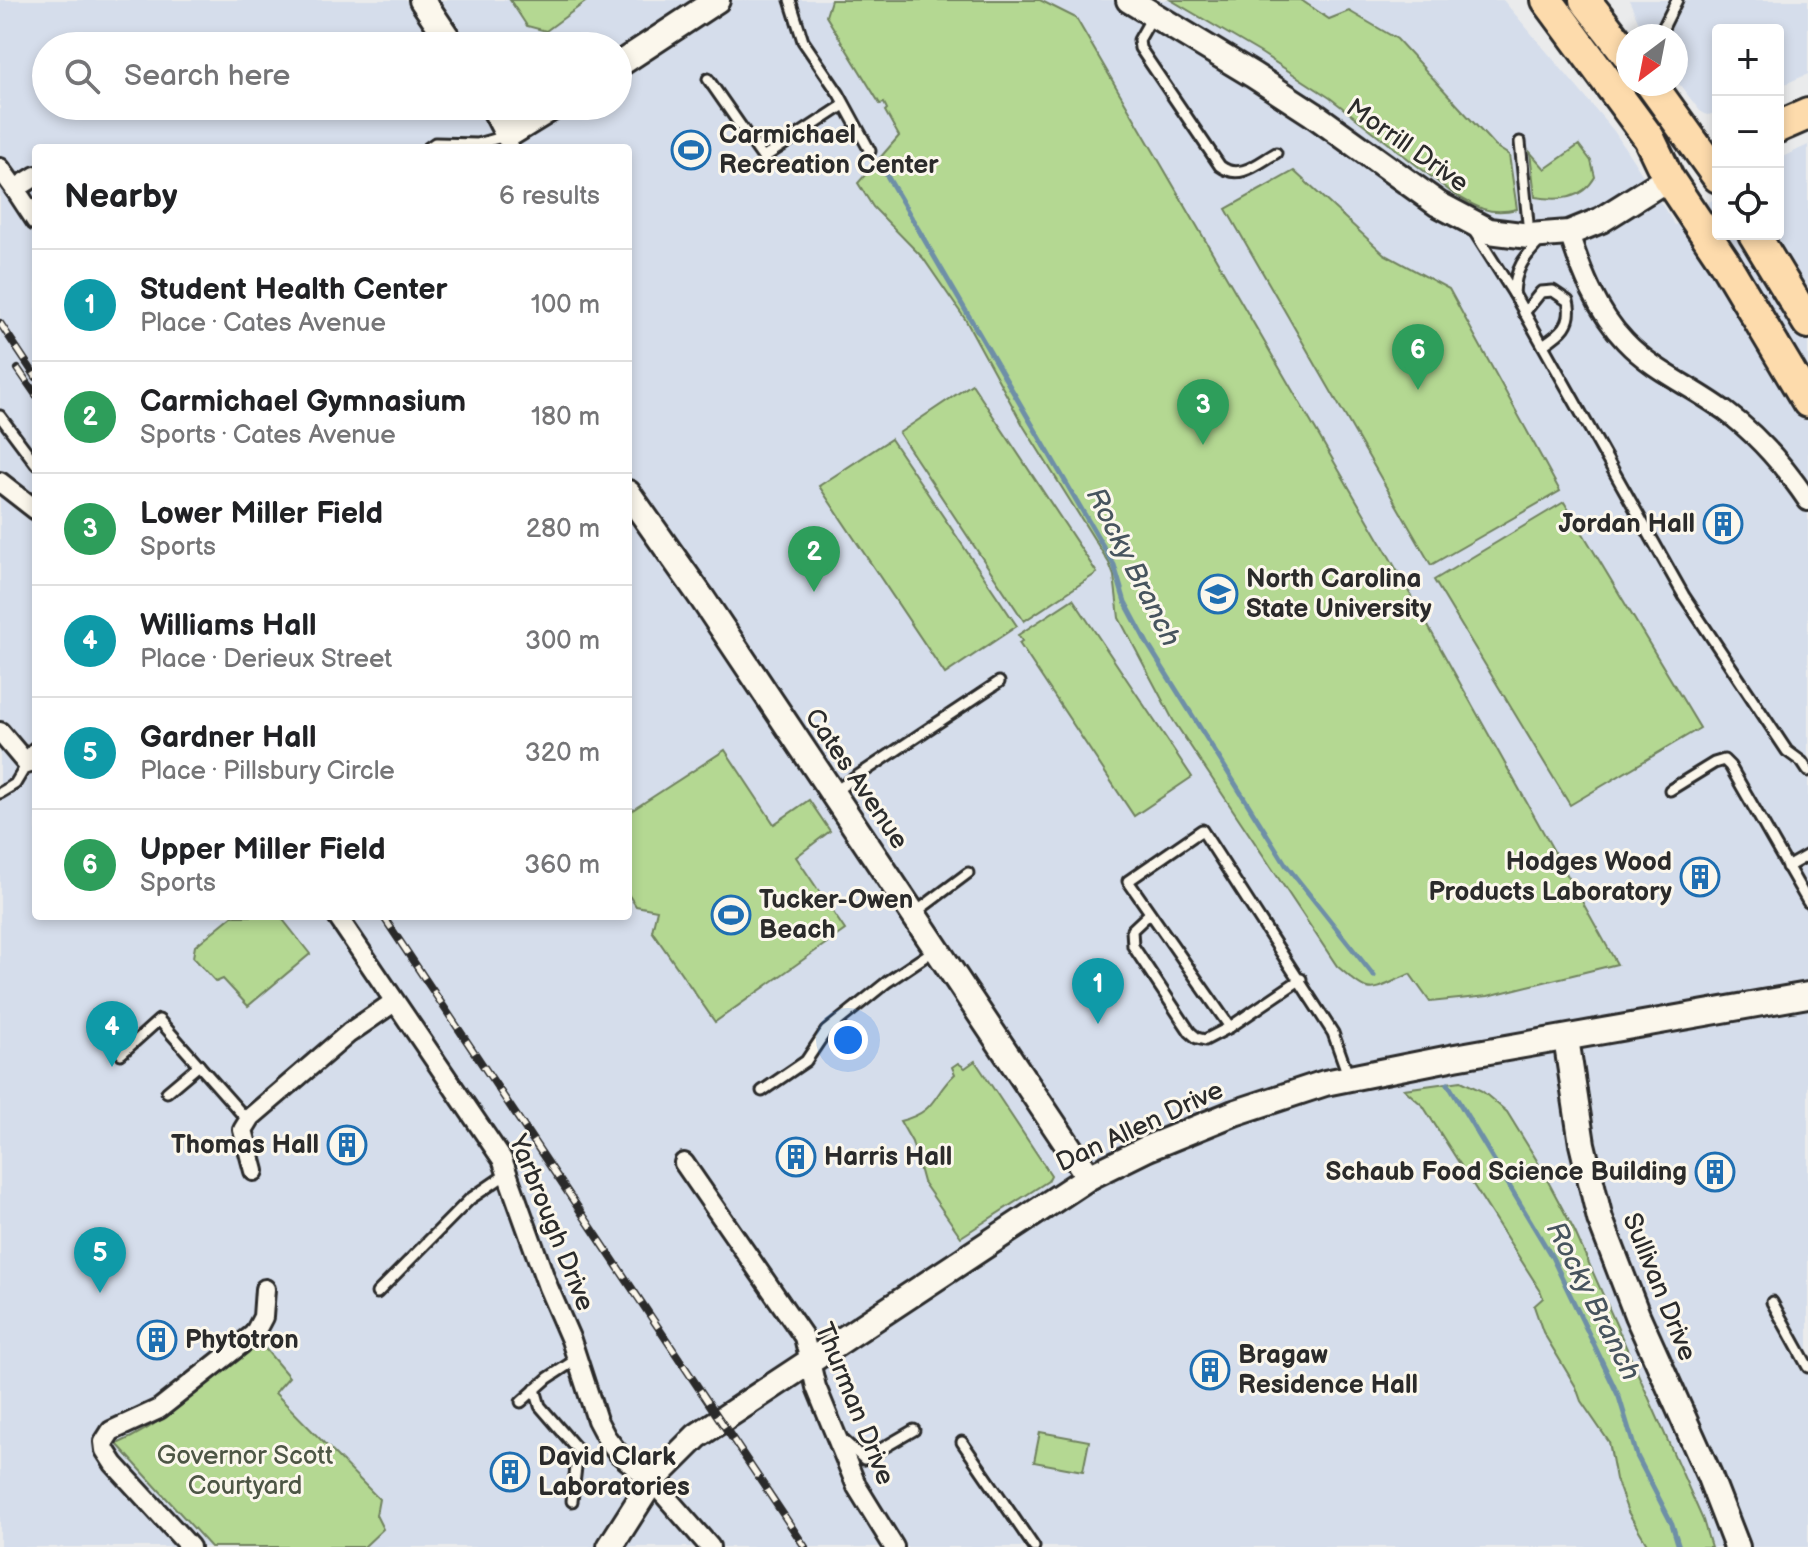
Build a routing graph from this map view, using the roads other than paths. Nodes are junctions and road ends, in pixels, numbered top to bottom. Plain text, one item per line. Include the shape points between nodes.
1 (422, 0) edge
2 (717, 0) edge
3 (790, 0) edge
4 (1129, 0) edge
5 (1547, 0) edge
6 (1585, 0) edge
7 (1677, 0) edge
8 (1154, 14) junction
9 (1665, 24) edge
10 (444, 32) edge
11 (1616, 40) edge
12 (632, 56) edge
13 (708, 79) dead end
14 (1661, 96) edge
15 (844, 105) junction
16 (1808, 114) edge
17 (498, 120) edge
18 (536, 120) edge
19 (1784, 124) edge
20 (506, 142) edge
21 (1520, 142) dead end
22 (434, 144) edge
23 (477, 144) edge
24 (477, 144) edge
25 (870, 151) dead end
26 (1276, 153) dead end
27 (1712, 160) edge
28 (1712, 164) edge
29 (0, 168) edge
30 (32, 178) edge
31 (1668, 178) junction
32 (15, 189) junction
33 (32, 215) edge
34 (1469, 223) junction
35 (1548, 235) junction
36 (1758, 240) edge
37 (1514, 294) junction
38 (1524, 313) junction
39 (1808, 323) edge
40 (1543, 345) junction
41 (1808, 402) edge
42 (0, 416) edge
43 (32, 459) edge
44 (0, 482) edge
45 (632, 499) edge
46 (1808, 501) edge
47 (32, 507) edge
48 (999, 682) dead end
49 (0, 732) edge
50 (32, 758) edge
51 (1808, 771) edge
52 (1670, 790) dead end
53 (0, 793) edge
54 (832, 793) junction
55 (1808, 855) edge
56 (1787, 867) junction
57 (968, 873) dead end
58 (1808, 902) edge
59 (1150, 913) junction
60 (913, 914) junction
61 (340, 920) edge
62 (936, 949) junction
63 (1301, 979) junction
64 (1808, 995) edge
65 (394, 1002) junction
66 (1230, 1027) junction
67 (1566, 1038) junction
68 (121, 1054) dead end
69 (199, 1065) junction
70 (1349, 1079) junction
71 (762, 1091) dead end
72 (167, 1092) dead end
73 (251, 1117) junction
74 (684, 1163) dead end
75 (254, 1171) dead end
76 (508, 1173) junction
77 (1089, 1177) junction
78 (265, 1289) dead end
79 (377, 1293) dead end
80 (1772, 1302) dead end
81 (577, 1359) junction
82 (810, 1362) junction
83 (1808, 1367) edge
84 (535, 1389) junction
85 (521, 1402) dead end
86 (914, 1430) dead end
87 (837, 1434) junction
88 (962, 1442) dead end
89 (652, 1481) junction
90 (572, 1501) dead end
91 (190, 1547) edge
92 (610, 1547) edge
93 (710, 1547) edge
94 (894, 1547) edge
95 (1034, 1547) edge
96 (1737, 1547) edge

1 - 10 street
2 - 12 street
3 - 15 lane via 803,41
4 - 8 street, Morrill Drive
5 - 31 main road via 1649,138
6 - 11 main road
7 - 9 lane
8 - 26 lane via 1140,48 1220,166 1242,173
8 - 34 street, Morrill Drive via 1289,98
13 - 15 lane via 763,158
14 - 27 main road
15 - 25 lane
16 - 19 main road
17 - 20 street
18 - 20 street
20 - 24 lane
21 - 35 lane
22 - 23 lane
28 - 31 main road
29 - 32 street
30 - 32 street
31 - 35 street via 1601,220
31 - 41 main road
32 - 33 street
34 - 35 street, Morrill Drive via 1489,231
34 - 37 lane
35 - 37 lane via 1520,263
35 - 46 street via 1579,265 1620,336 1642,357 1743,425
36 - 39 main road
37 - 38 lane
38 - 40 lane
38 - 40 lane via 1541,292 1553,291 1568,301 1568,324
40 - 51 lane via 1684,596 1787,751
42 - 43 lane
44 - 47 street
45 - 54 street, Cates Avenue
48 - 54 lane
49 - 50 street
50 - 53 lane via 15,784
52 - 56 lane via 1724,760
54 - 60 street, Cates Avenue
55 - 56 lane
56 - 58 lane
57 - 60 lane
59 - 63 lane via 1128,881 1202,830
59 - 66 lane
59 - 66 lane via 1132,930 1133,946 1190,1032 1205,1040
60 - 62 street, Cates Avenue
61 - 65 street, Yarbrough Drive
62 - 71 lane via 826,1031 806,1061
62 - 77 street, Cates Avenue
63 - 66 lane
63 - 70 lane via 1333,1033
64 - 67 street, Dan Allen Drive
65 - 73 street via 349,1033
65 - 76 street, Yarbrough Drive
67 - 70 street, Dan Allen Drive
67 - 96 street, Sullivan Drive via 1600,1219
68 - 69 lane via 159,1020
69 - 72 lane
69 - 73 lane via 242,1114
70 - 77 street, Dan Allen Drive via 1234,1113
73 - 75 street via 243,1130
74 - 82 street, Thurman Drive via 804,1337
76 - 79 lane via 470,1199
76 - 81 street, Yarbrough Drive
77 - 82 street, Dan Allen Drive
78 - 91 street via 263,1317 254,1334 159,1409 114,1429 105,1439 114,1464
80 - 83 lane
81 - 84 lane
81 - 89 street, Yarbrough Drive via 606,1437
82 - 87 street, Thurman Drive
82 - 89 street, Dan Allen Drive via 697,1436
84 - 85 lane
84 - 90 lane via 540,1406 578,1450
86 - 87 lane via 864,1459
87 - 94 street, Thurman Drive via 857,1487
88 - 95 lane
89 - 92 street, Dan Allen Drive
89 - 93 street, Yarbrough Drive

